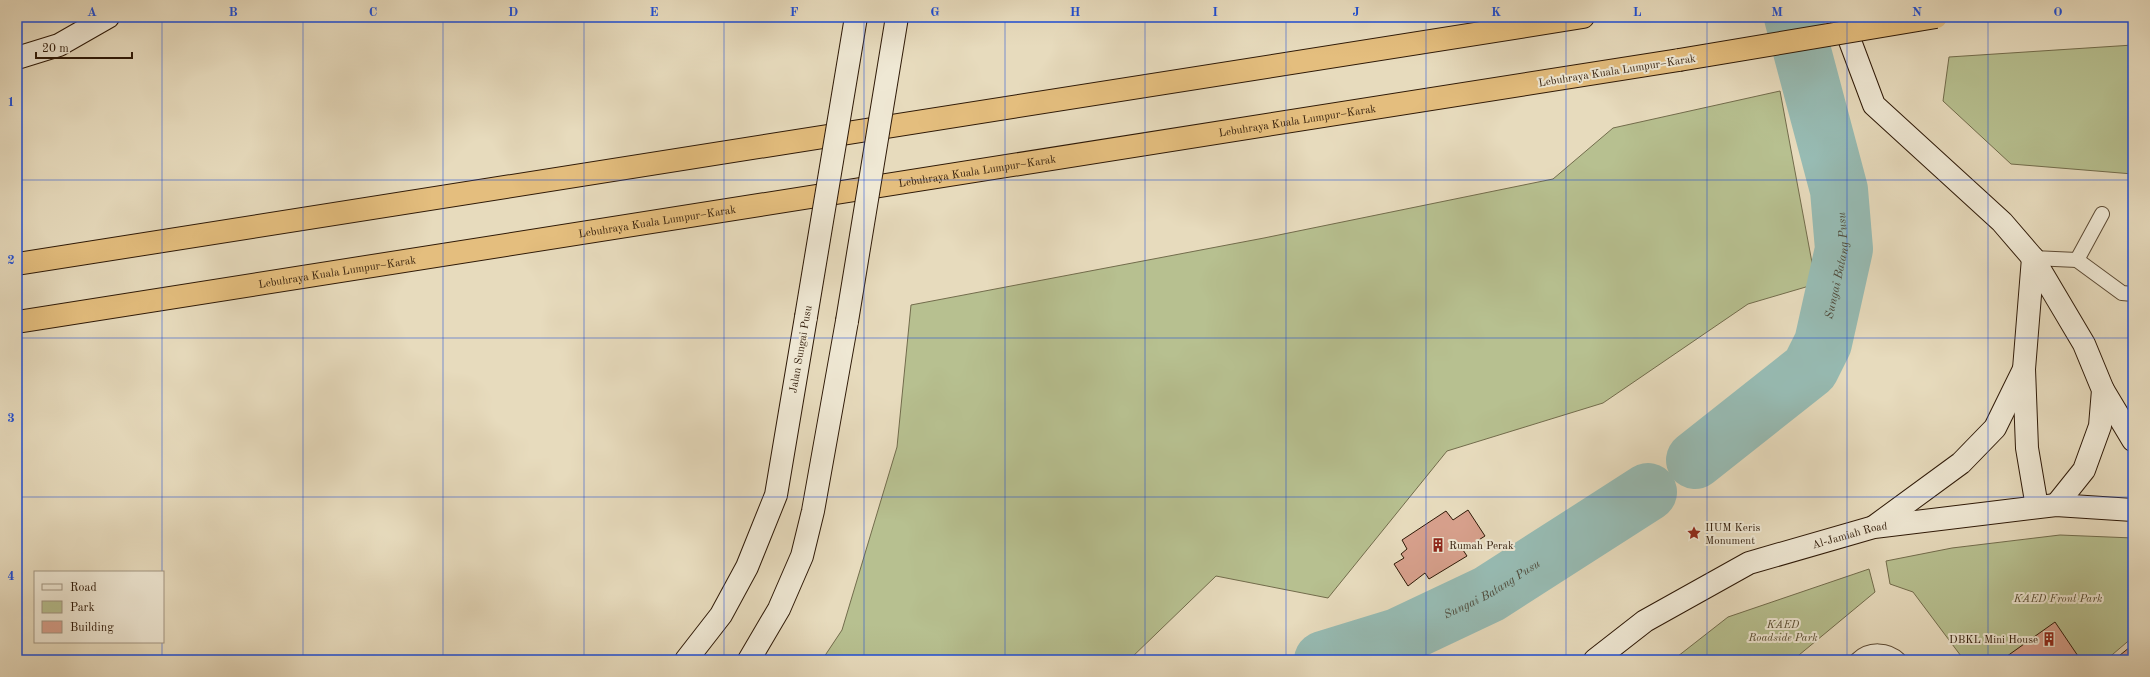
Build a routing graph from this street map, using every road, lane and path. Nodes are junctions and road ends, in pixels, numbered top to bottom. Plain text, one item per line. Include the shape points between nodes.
1 (108, 17) edge
2 (856, 17) edge
3 (897, 17) edge
4 (1583, 17) edge
5 (1841, 17) edge
6 (1936, 17) edge
7 (17, 58) edge
8 (2102, 214) dead end
9 (2033, 258) junction
10 (2077, 260) junction
11 (17, 264) edge
12 (2133, 294) edge
13 (17, 322) edge
14 (2024, 369) junction
15 (2103, 390) junction
16 (2133, 440) edge
17 (2046, 506) junction
18 (2133, 510) edge
19 (1874, 527) junction
20 (686, 660) edge
21 (749, 660) edge
22 (1595, 660) edge
23 (1857, 660) edge
24 (1899, 660) edge

1 - 7 street via 59,45
2 - 20 street, Jalan Sungai Pusu, bridge via 776,495 736,588 721,615
3 - 21 street, bridge via 814,511 802,556 779,609
4 - 11 highway
5 - 9 street via 1874,105 2002,222
6 - 13 highway, Lebuhraya Kuala Lumpur–Karak, bridge via 1679,60
8 - 10 lane
9 - 10 lane
9 - 14 street
9 - 15 street via 2084,344
10 - 12 lane via 2122,293
14 - 17 street via 2027,448
14 - 19 street via 1995,428 1960,463
15 - 16 street
15 - 17 street via 2100,426 2087,464 2084,470
17 - 18 street, Al-Jamiah Road
17 - 19 street, Al-Jamiah Road
19 - 22 street, Al-Jamiah Road via 1749,563 1645,621
23 - 24 lane via 1877,651 1887,652

